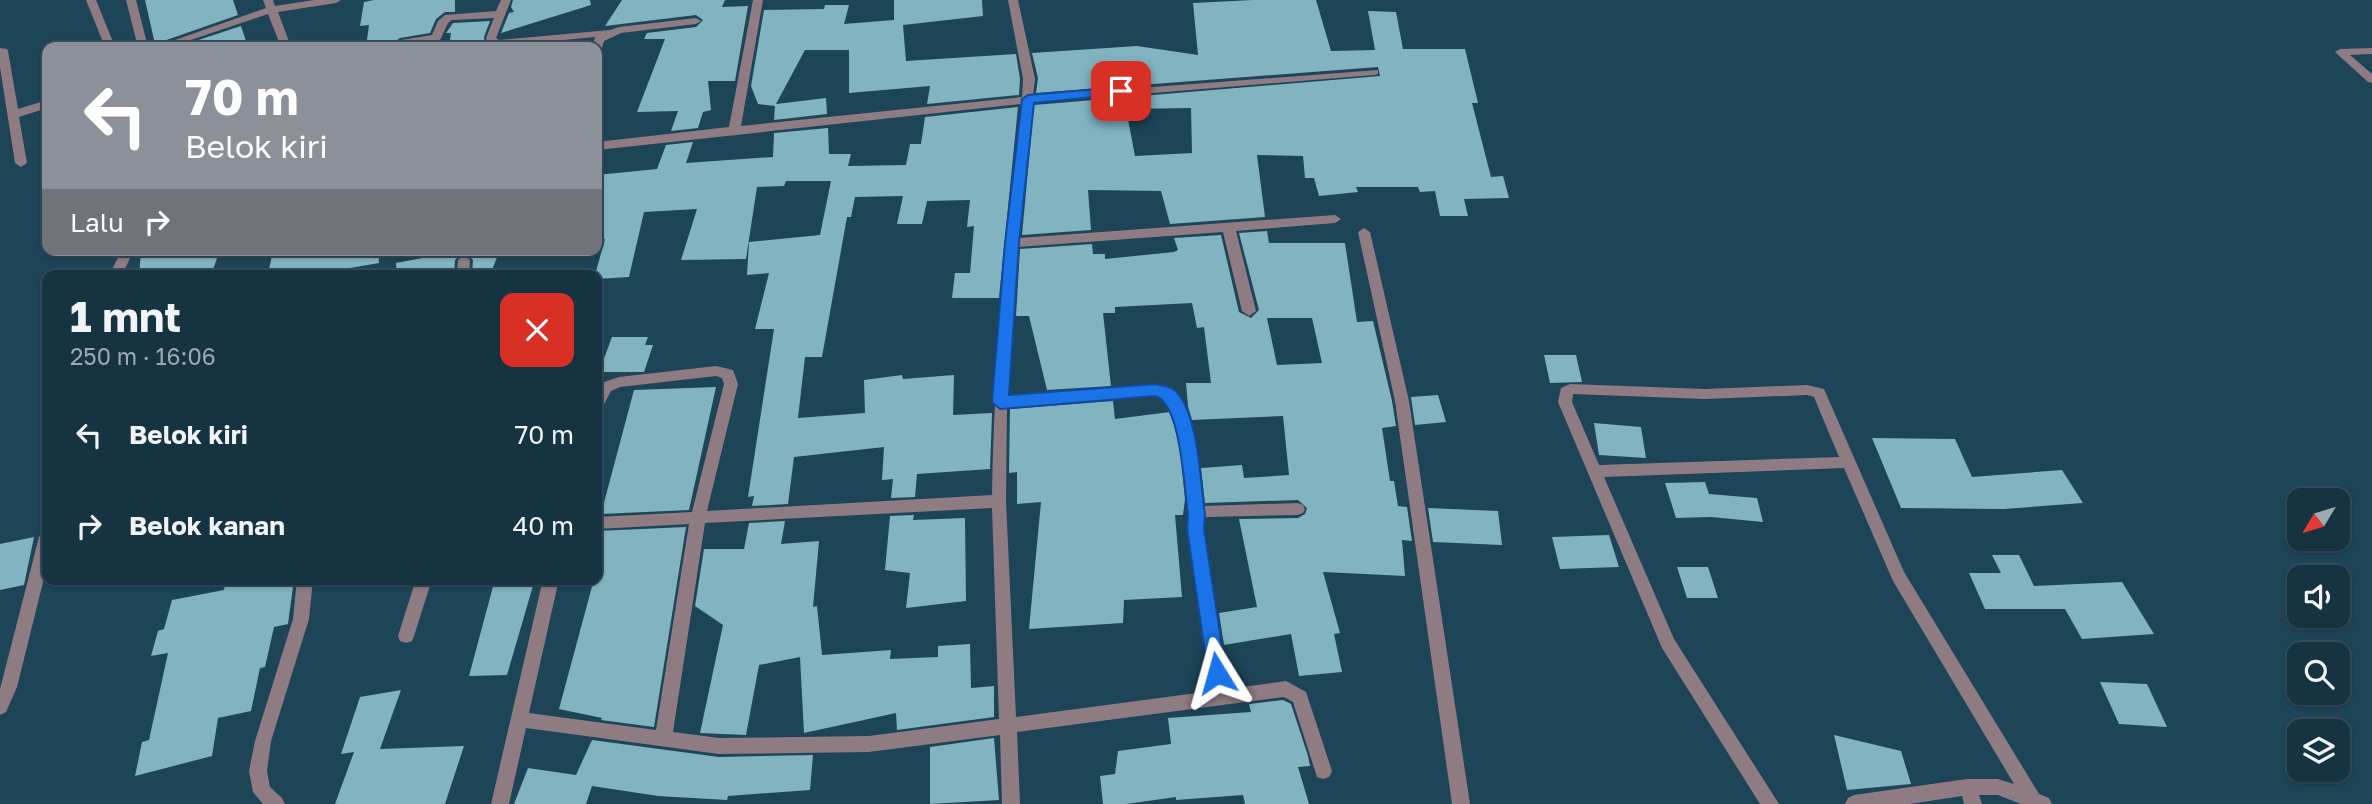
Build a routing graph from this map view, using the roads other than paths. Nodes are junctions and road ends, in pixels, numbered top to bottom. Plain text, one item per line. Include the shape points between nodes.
1 (91, 0) edge
2 (131, 0) edge
3 (336, 0) edge
4 (506, 0) edge
5 (758, 0) edge
6 (1013, 0) edge
7 (271, 5) edge
8 (500, 14) junction
9 (696, 22) dead end
10 (608, 33) junction
11 (108, 42) edge
12 (142, 42) edge
13 (173, 42) edge
14 (284, 42) edge
15 (408, 42) edge
16 (492, 42) edge
17 (510, 42) edge
18 (598, 42) edge
19 (3, 51) dead end
20 (2372, 51) edge
21 (1374, 72) dead end
22 (2371, 79) edge
23 (1028, 99) junction
24 (42, 106) edge
25 (15, 114) junction
26 (735, 129) junction
27 (602, 145) edge
28 (21, 163) dead end
29 (1335, 219) dead end
30 (1229, 229) junction
31 (1364, 232) dead end
32 (1012, 243) junction
33 (464, 260) dead end
34 (463, 270) edge
35 (1249, 312) dead end
36 (602, 387) edge
37 (1000, 402) junction
38 (1850, 462) junction
39 (1594, 471) junction
40 (999, 501) junction
41 (1298, 509) dead end
42 (1196, 514) junction
43 (698, 518) junction
44 (602, 523) edge
45 (42, 567) edge
46 (305, 585) edge
47 (422, 585) edge
48 (550, 585) edge
49 (406, 636) dead end
50 (1221, 697) junction
51 (0, 707) edge
52 (519, 719) junction
53 (1009, 724) junction
54 (663, 740) junction
55 (1322, 771) dead end
56 (1970, 796) edge
57 (2037, 801) edge
58 (276, 804) edge
59 (500, 804) edge
60 (1011, 804) edge
61 (1461, 804) edge
62 (1770, 804) edge
63 (1854, 804) edge

1 - 11 street
2 - 12 street
3 - 7 street
4 - 8 street
5 - 26 street
6 - 23 street via 1029,79
7 - 13 street
7 - 14 street
8 - 15 street via 449,17 436,38
8 - 16 street
9 - 10 street
10 - 17 street
10 - 18 street
19 - 25 street
20 - 22 street via 2340,52
21 - 23 street
23 - 26 street
23 - 32 street
24 - 25 street
25 - 28 street
26 - 27 street
29 - 30 street
30 - 32 street
30 - 35 street
31 - 61 street via 1402,401
32 - 37 street
33 - 34 street
36 - 43 street via 716,371 728,374 731,384
37 - 40 street
37 - 42 street via 1166,392 1182,418
38 - 39 street
38 - 39 street via 1822,397 1814,391 1705,394 1570,389 1565,402
38 - 57 street via 1898,576
39 - 62 street via 1668,643
40 - 43 street
40 - 53 street
41 - 42 street
42 - 50 street
43 - 44 street
43 - 54 street
45 - 51 street
46 - 58 street via 301,620 258,771 262,792
47 - 49 street
48 - 52 street
50 - 53 street
50 - 55 street via 1286,689 1294,692 1300,697
52 - 54 street
52 - 59 street
53 - 54 street via 869,744 719,746
53 - 60 street
56 - 57 street via 1998,787
56 - 63 street

